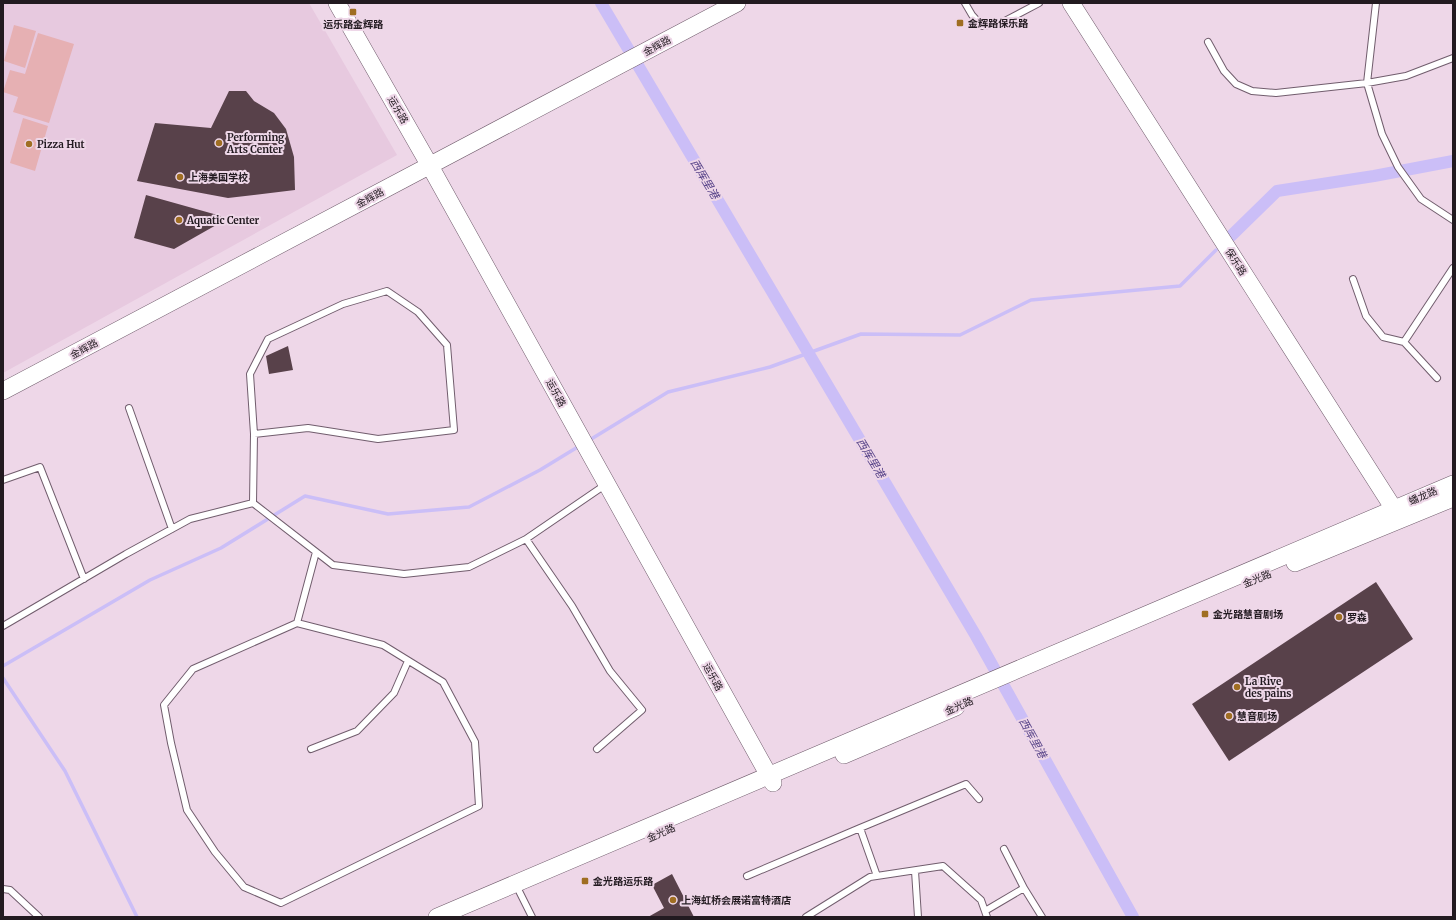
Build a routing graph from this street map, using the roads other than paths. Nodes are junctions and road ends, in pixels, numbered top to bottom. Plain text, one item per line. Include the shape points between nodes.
1 (337, 3) edge
2 (737, 3) edge
3 (965, 3) edge
4 (1039, 3) edge
5 (1071, 3) edge
6 (1376, 3) edge
7 (1208, 42) dead end
8 (1453, 58) edge
9 (1367, 83) junction
10 (430, 166) junction
11 (1453, 220) edge
12 (1453, 268) edge
13 (1353, 280) dead end
14 (1404, 342) junction
15 (1437, 378) dead end
16 (3, 391) edge
17 (130, 408) dead end
18 (254, 434) junction
19 (3, 480) edge
20 (606, 484) junction
21 (1453, 484) edge
22 (1453, 498) edge
23 (253, 503) junction
24 (1398, 514) junction
25 (172, 529) junction
26 (526, 539) junction
27 (316, 552) junction
28 (84, 579) junction
29 (297, 623) junction
30 (3, 626) edge
31 (408, 660) junction
32 (977, 692) junction
33 (311, 748) dead end
34 (597, 749) dead end
35 (770, 779) junction
36 (979, 799) dead end
37 (860, 828) junction
38 (1004, 849) dead end
39 (915, 870) junction
40 (747, 876) dead end
41 (877, 876) junction
42 (1024, 888) junction
43 (518, 889) junction
44 (3, 890) edge
45 (986, 914) edge
46 (39, 917) edge
47 (437, 917) edge
48 (465, 917) edge
49 (532, 917) edge
50 (806, 917) edge
51 (918, 917) edge
52 (1042, 917) edge

1 - 10 street, 运乐路
2 - 10 street, 金辉路
3 - 4 lane via 982,26 1001,23
5 - 24 street, 保乐路
6 - 9 lane
7 - 9 lane via 1224,71 1236,84 1252,91 1276,93
8 - 9 lane via 1406,76
9 - 11 lane via 1382,134 1398,167 1421,199
10 - 16 street, 金辉路
10 - 20 street, 运乐路
12 - 14 lane
13 - 14 lane via 1366,316 1383,337
14 - 15 lane
17 - 25 lane
18 - 18 lane via 250,374 268,339 309,319 343,304 386,291 418,312 447,345 454,430 378,439 308,428
18 - 23 lane
19 - 28 lane via 40,467
20 - 26 lane
20 - 35 street, 运乐路
21 - 24 street, 蟠龙路
22 - 24 street, 金光路
23 - 25 lane via 190,519
23 - 27 lane
24 - 32 street, 金光路 via 1028,676
24 - 32 street, 金光路 via 1009,672
25 - 28 lane
26 - 27 lane via 469,567 404,574 333,565
26 - 34 lane via 572,606 610,671 642,710
27 - 29 lane
28 - 30 lane
29 - 31 lane via 383,645
29 - 31 lane via 193,669 164,705 170,743 187,810 215,852 244,887 281,903 479,806 475,742 443,682
31 - 33 lane via 394,693 357,731
32 - 35 street, 金光路
35 - 43 street, 金光路
36 - 37 lane via 966,784
37 - 40 lane
37 - 41 lane
38 - 42 lane
39 - 41 lane
39 - 45 lane via 943,866 981,900
39 - 51 lane
41 - 50 lane via 870,877
42 - 45 lane
42 - 52 lane
43 - 47 street, 金光路
43 - 48 street, 金光路
43 - 49 lane
44 - 46 lane via 10,890

